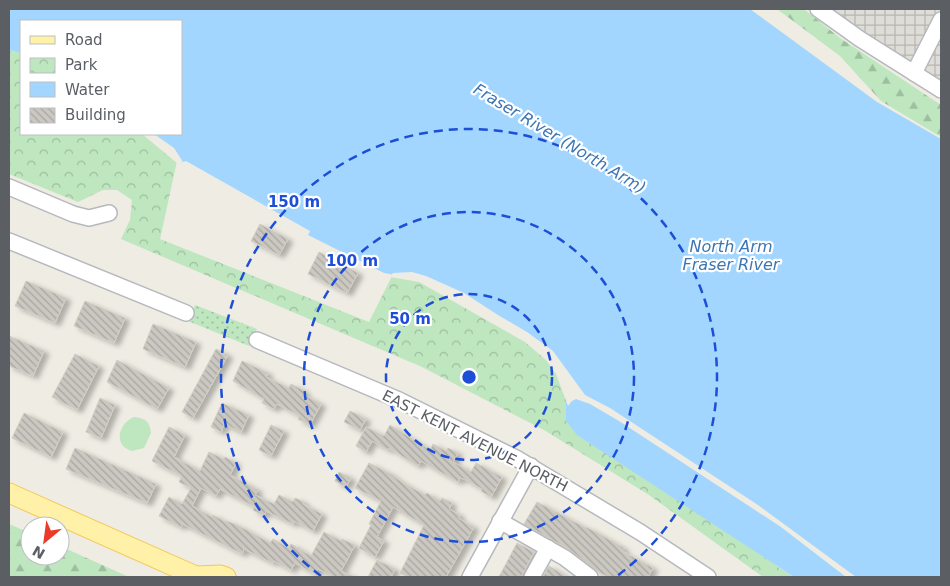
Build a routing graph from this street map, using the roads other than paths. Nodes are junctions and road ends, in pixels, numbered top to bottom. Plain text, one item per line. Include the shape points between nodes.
1 (818, 9) edge
2 (941, 20) edge
3 (914, 73) junction
4 (941, 90) edge
5 (9, 187) edge
6 (109, 213) dead end
7 (9, 240) edge
8 (186, 313) dead end
9 (257, 340) dead end
10 (530, 466) junction
11 (9, 493) edge
12 (500, 521) junction
13 (548, 548) junction
14 (198, 576) edge
15 (226, 577) edge
16 (470, 577) edge
17 (532, 577) edge
18 (590, 577) edge
19 (708, 577) edge

1 - 3 street
2 - 3 street
3 - 4 street
5 - 6 street via 73,214 89,218
7 - 8 street
9 - 10 street, EAST KENT AVENUE NORTH via 408,404
10 - 12 street
10 - 19 street, EAST KENT AVENUE NORTH
11 - 14 main road
12 - 13 street
12 - 16 street
13 - 17 street
13 - 18 street
14 - 15 main road

